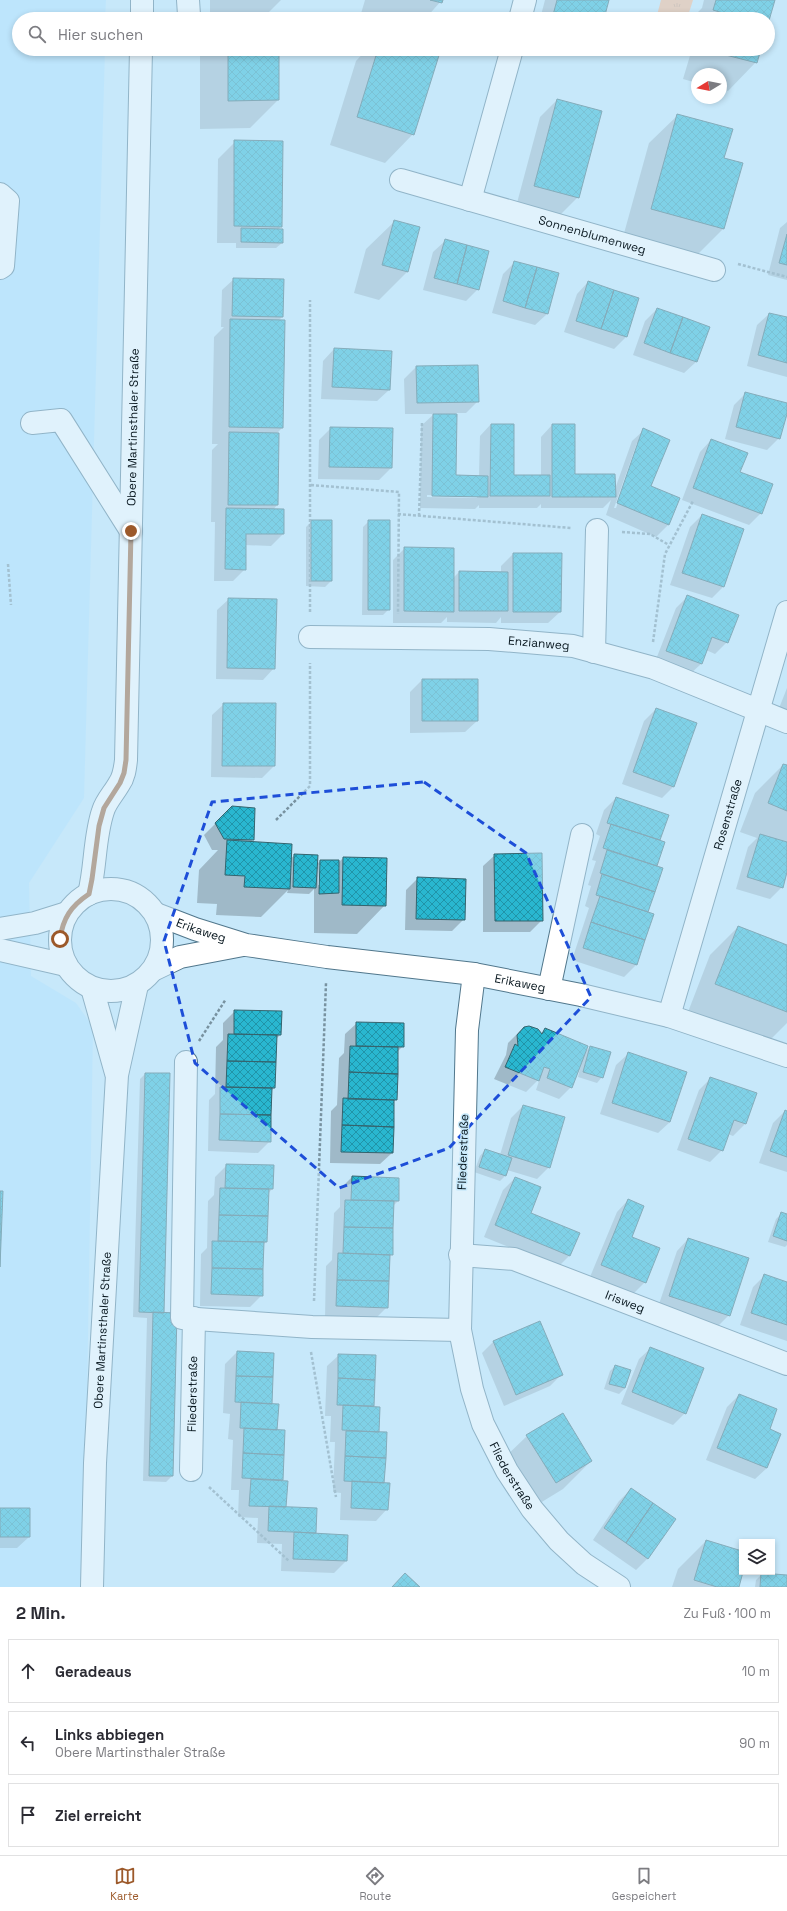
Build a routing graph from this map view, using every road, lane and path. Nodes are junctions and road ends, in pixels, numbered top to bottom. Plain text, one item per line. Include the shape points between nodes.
1 (142, 0) edge
2 (525, 0) edge
3 (142, 12) edge
4 (522, 12) edge
5 (141, 56) edge
6 (510, 56) edge
7 (402, 180) dead end
8 (0, 194) edge
9 (470, 200) junction
10 (0, 268) edge
11 (714, 270) joint
12 (787, 277) edge
13 (310, 300) dead end
14 (32, 423) dead end
15 (422, 423) dead end
16 (311, 485) junction
17 (694, 501) dead end
18 (398, 514) junction
19 (419, 516) junction
20 (597, 530) junction
21 (131, 531) junction
22 (670, 545) junction
23 (8, 564) dead end
24 (11, 605) dead end
25 (787, 612) edge
26 (310, 637) junction
27 (398, 638) junction
28 (594, 652) junction
29 (649, 666) junction
30 (757, 711) junction
31 (787, 722) edge
32 (276, 820) dead end
33 (582, 835) dead end
34 (89, 894) junction
35 (67, 913) junction
36 (156, 914) junction
37 (0, 929) edge
38 (246, 945) junction
39 (0, 950) edge
40 (327, 957) junction
41 (66, 965) junction
42 (154, 969) junction
43 (474, 974) junction
44 (137, 985) junction
45 (92, 988) junction
46 (549, 989) junction
47 (226, 999) dead end
48 (669, 1016) junction
49 (787, 1056) edge
50 (186, 1062) joint
51 (117, 1074) junction
52 (460, 1255) junction
53 (194, 1318) junction
54 (312, 1327) junction
55 (460, 1330) junction
56 (787, 1364) edge
57 (191, 1470) joint
58 (336, 1497) dead end
59 (289, 1561) dead end
60 (92, 1587) edge
61 (619, 1587) edge

1 - 3 street
2 - 4 street
5 - 21 street, Obere Martinsthaler Straße
6 - 9 street
7 - 9 street, Sonnenblumenweg
8 - 10 street via 8,200 3,266
9 - 11 street, Sonnenblumenweg
11 - 12 path via 740,263
13 - 16 path
14 - 21 street via 61,420
15 - 19 path
16 - 18 path via 399,492
16 - 26 path
17 - 22 path
18 - 19 path
18 - 27 path
19 - 20 path
20 - 22 path via 650,534
20 - 28 street
21 - 34 street, Obere Martinsthaler Straße via 126,760 120,783 104,808 99,826
22 - 29 path via 665,554
23 - 24 path
25 - 30 street, Rosenstraße
26 - 27 street, Enzianweg
26 - 32 path via 310,786
27 - 28 street, Enzianweg via 489,639 573,646
28 - 29 street, Enzianweg
29 - 30 street, Enzianweg
30 - 31 street, Enzianweg
30 - 48 street, Rosenstraße
33 - 46 street
34 - 35 street via 76,902
34 - 36 street via 104,889 119,889 133,893 146,902
35 - 37 street via 35,923
35 - 41 street via 60,939
36 - 38 street, Erikaweg via 195,930
36 - 42 street via 163,941 161,955
38 - 40 street, Erikaweg
38 - 42 street, Erikaweg via 180,957
39 - 41 street
40 - 43 street, Erikaweg
40 - 54 path
41 - 45 street via 81,982
42 - 44 street
43 - 46 street, Erikaweg
43 - 52 street, Fliederstraße via 466,1030
44 - 45 street via 115,992
44 - 51 street, Obere Martinsthaler Straße
45 - 51 street, Obere Martinsthaler Straße
46 - 48 street, Erikaweg
47 - 50 path
48 - 49 street, Erikaweg
50 - 53 street via 182,1318
51 - 60 street, Obere Martinsthaler Straße via 95,1463
52 - 55 street, Fliederstraße
52 - 56 street, Irisweg via 514,1258
53 - 54 street
53 - 57 street, Fliederstraße
54 - 55 street
54 - 58 path via 309,1339
55 - 61 street, Fliederstraße via 472,1389 483,1424 532,1510 558,1541 584,1564
57 - 59 path

